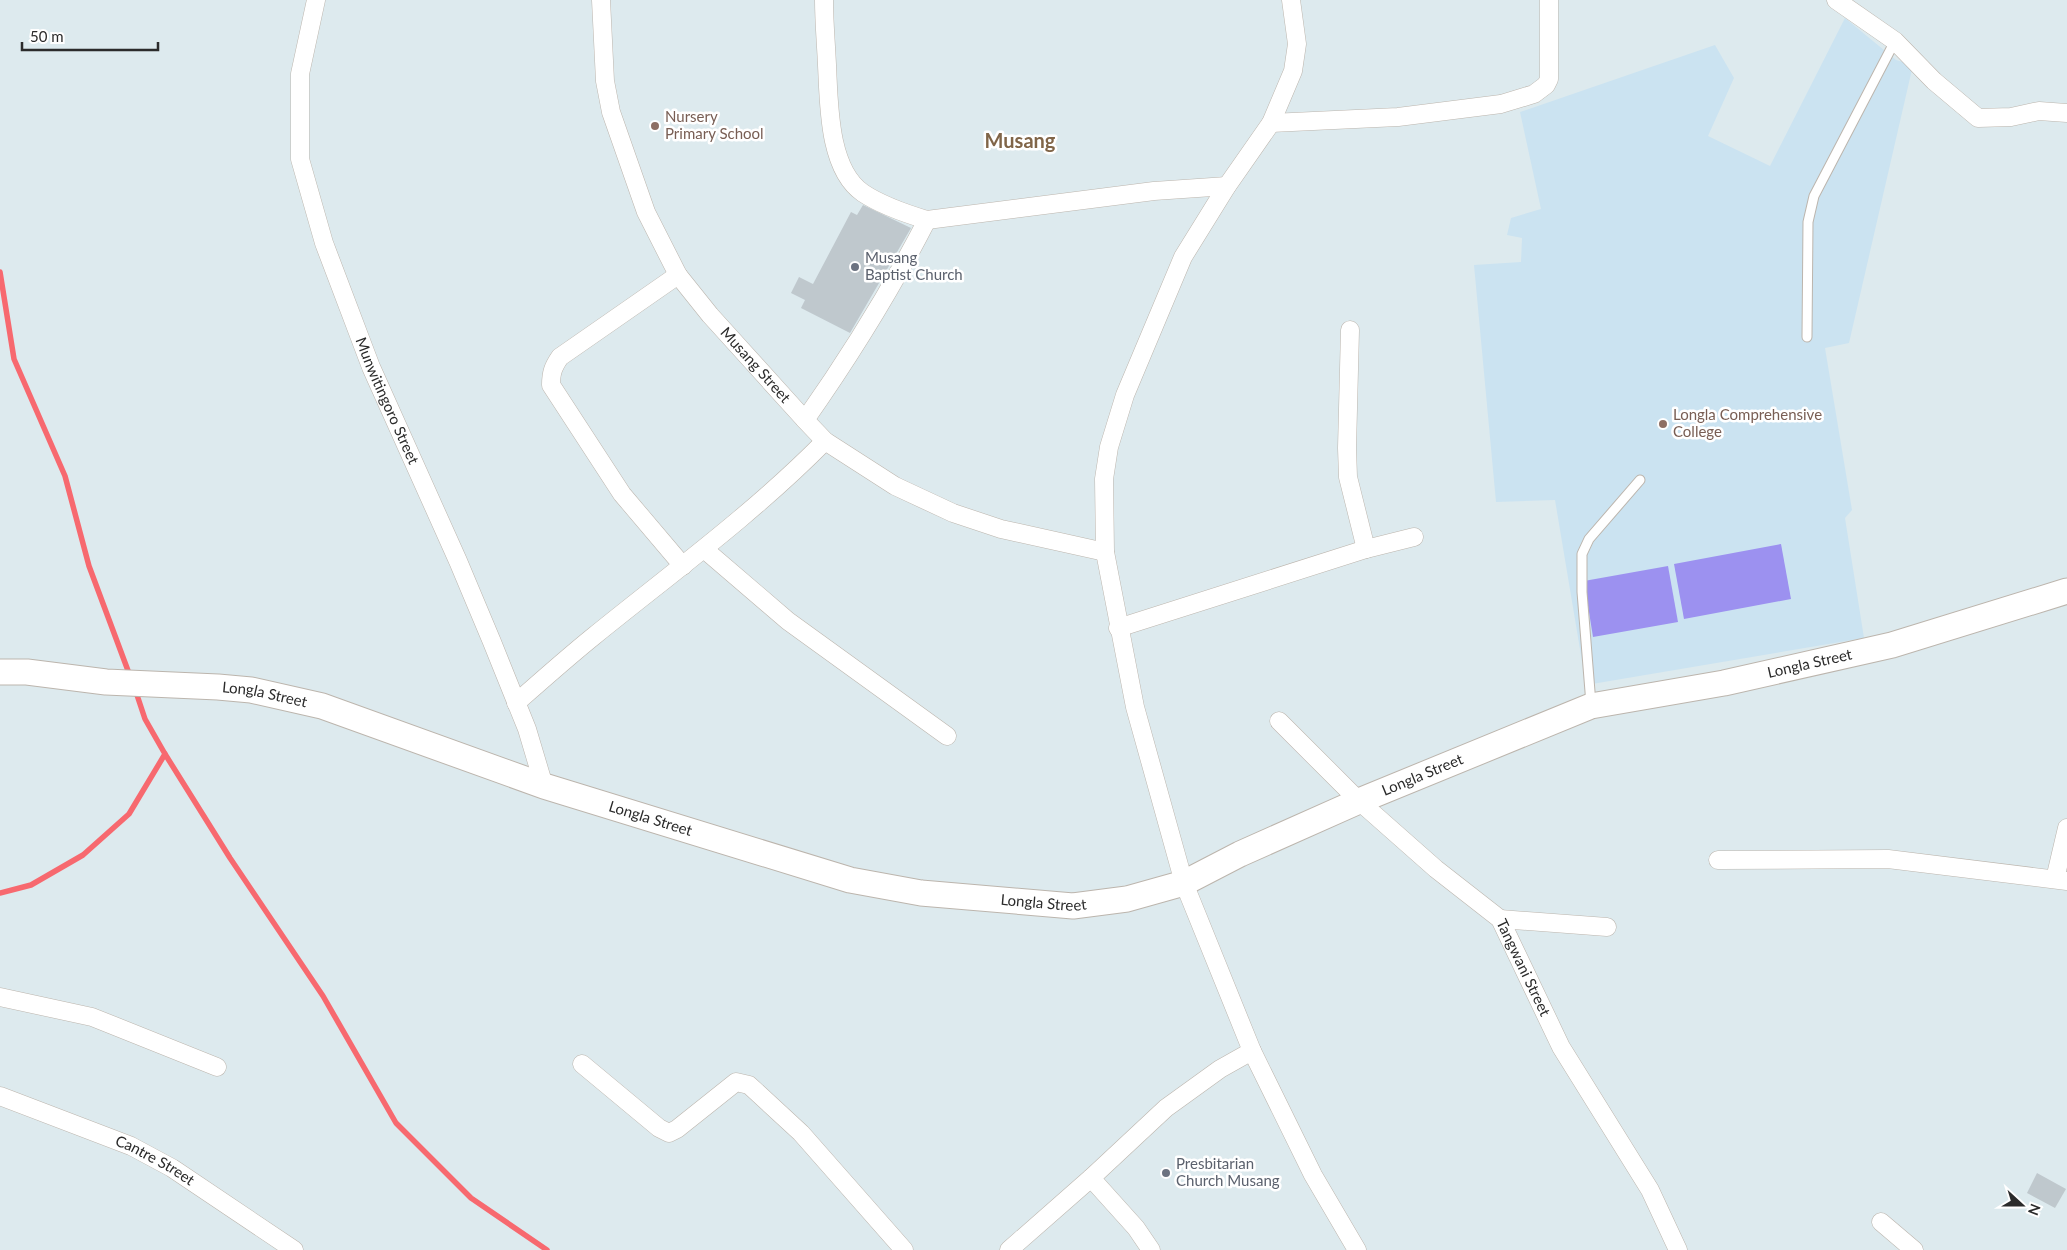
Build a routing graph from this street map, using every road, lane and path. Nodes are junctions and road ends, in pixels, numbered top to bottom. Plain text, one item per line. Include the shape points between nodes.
1 (316, 0) edge
2 (601, 0) edge
3 (824, 0) edge
4 (1290, 0) edge
5 (1549, 0) edge
6 (1836, 0) edge
7 (1896, 41) junction
8 (2067, 113) edge
9 (1271, 123) junction
10 (1226, 186) junction
11 (927, 220) junction
12 (678, 275) junction
13 (1350, 330) dead end
14 (1808, 338) dead end
15 (805, 420) junction
16 (824, 441) junction
17 (1640, 480) dead end
18 (1414, 537) dead end
19 (704, 549) junction
20 (1366, 549) junction
21 (1105, 552) junction
22 (683, 566) junction
23 (2067, 590) edge
24 (1118, 628) junction
25 (0, 672) edge
26 (516, 703) junction
27 (1591, 706) junction
28 (1279, 721) dead end
29 (947, 736) dead end
30 (544, 786) junction
31 (1359, 801) junction
32 (2067, 828) edge
33 (1718, 860) dead end
34 (2061, 880) edge
35 (1184, 883) junction
36 (1500, 919) junction
37 (1607, 928) dead end
38 (0, 997) edge
39 (1252, 1051) junction
40 (582, 1064) dead end
41 (217, 1066) dead end
42 (0, 1096) edge
43 (1091, 1178) junction
44 (1881, 1222) dead end
45 (294, 1250) edge
46 (904, 1250) edge
47 (1009, 1250) edge
48 (1151, 1250) edge
49 (1357, 1250) edge
50 (1678, 1250) edge
51 (1914, 1250) edge

1 - 26 street, Munwitingoro Street via 300,74 300,159 324,243 371,367 458,561
2 - 12 street, Musang Street via 605,81 612,112 646,212
3 - 11 street via 830,123 836,150 848,176 863,193
4 - 9 street via 1297,44 1293,70
5 - 9 street via 1548,79 1546,85 1534,94 1501,104 1398,117
6 - 7 street
7 - 8 street via 1934,81 1978,118 2011,118 2039,111
7 - 14 lane via 1814,196 1808,222
9 - 10 street
10 - 11 street via 1154,191
10 - 21 street via 1183,257 1125,395 1109,447 1104,479
11 - 15 street via 876,312
12 - 15 street, Musang Street
12 - 22 street via 560,358 552,368 551,385 622,494
13 - 20 street via 1348,477
15 - 16 street, Musang Street
16 - 19 street via 796,470
16 - 21 street, Musang Street via 895,486 953,513 1001,529
17 - 27 lane via 1589,539 1582,554
18 - 20 street
19 - 22 street
19 - 29 street via 788,621
20 - 24 street
21 - 24 street
22 - 26 street via 593,636
23 - 27 main road, Longla Street via 1892,645 1724,683
24 - 35 street via 1135,707
25 - 30 main road, Longla Street via 250,690 322,706
26 - 30 street, Munwitingoro Street
27 - 31 main road, Longla Street
28 - 31 street, Tangwani Street
30 - 35 main road, Longla Street via 850,880 921,893 1074,906 1127,899
31 - 35 main road, Longla Street
31 - 36 street, Tangwani Street via 1436,869
32 - 34 street
33 - 34 street via 1888,859
35 - 39 street
36 - 37 street
36 - 50 street, Tangwani Street via 1561,1047 1650,1190
38 - 41 street via 92,1017
39 - 43 street via 1220,1069 1166,1108
39 - 49 street via 1313,1175
40 - 46 street via 669,1133 736,1082 749,1085 802,1134
42 - 45 street, Cantre Street via 140,1150
43 - 47 street
43 - 48 street via 1136,1228
44 - 51 street

